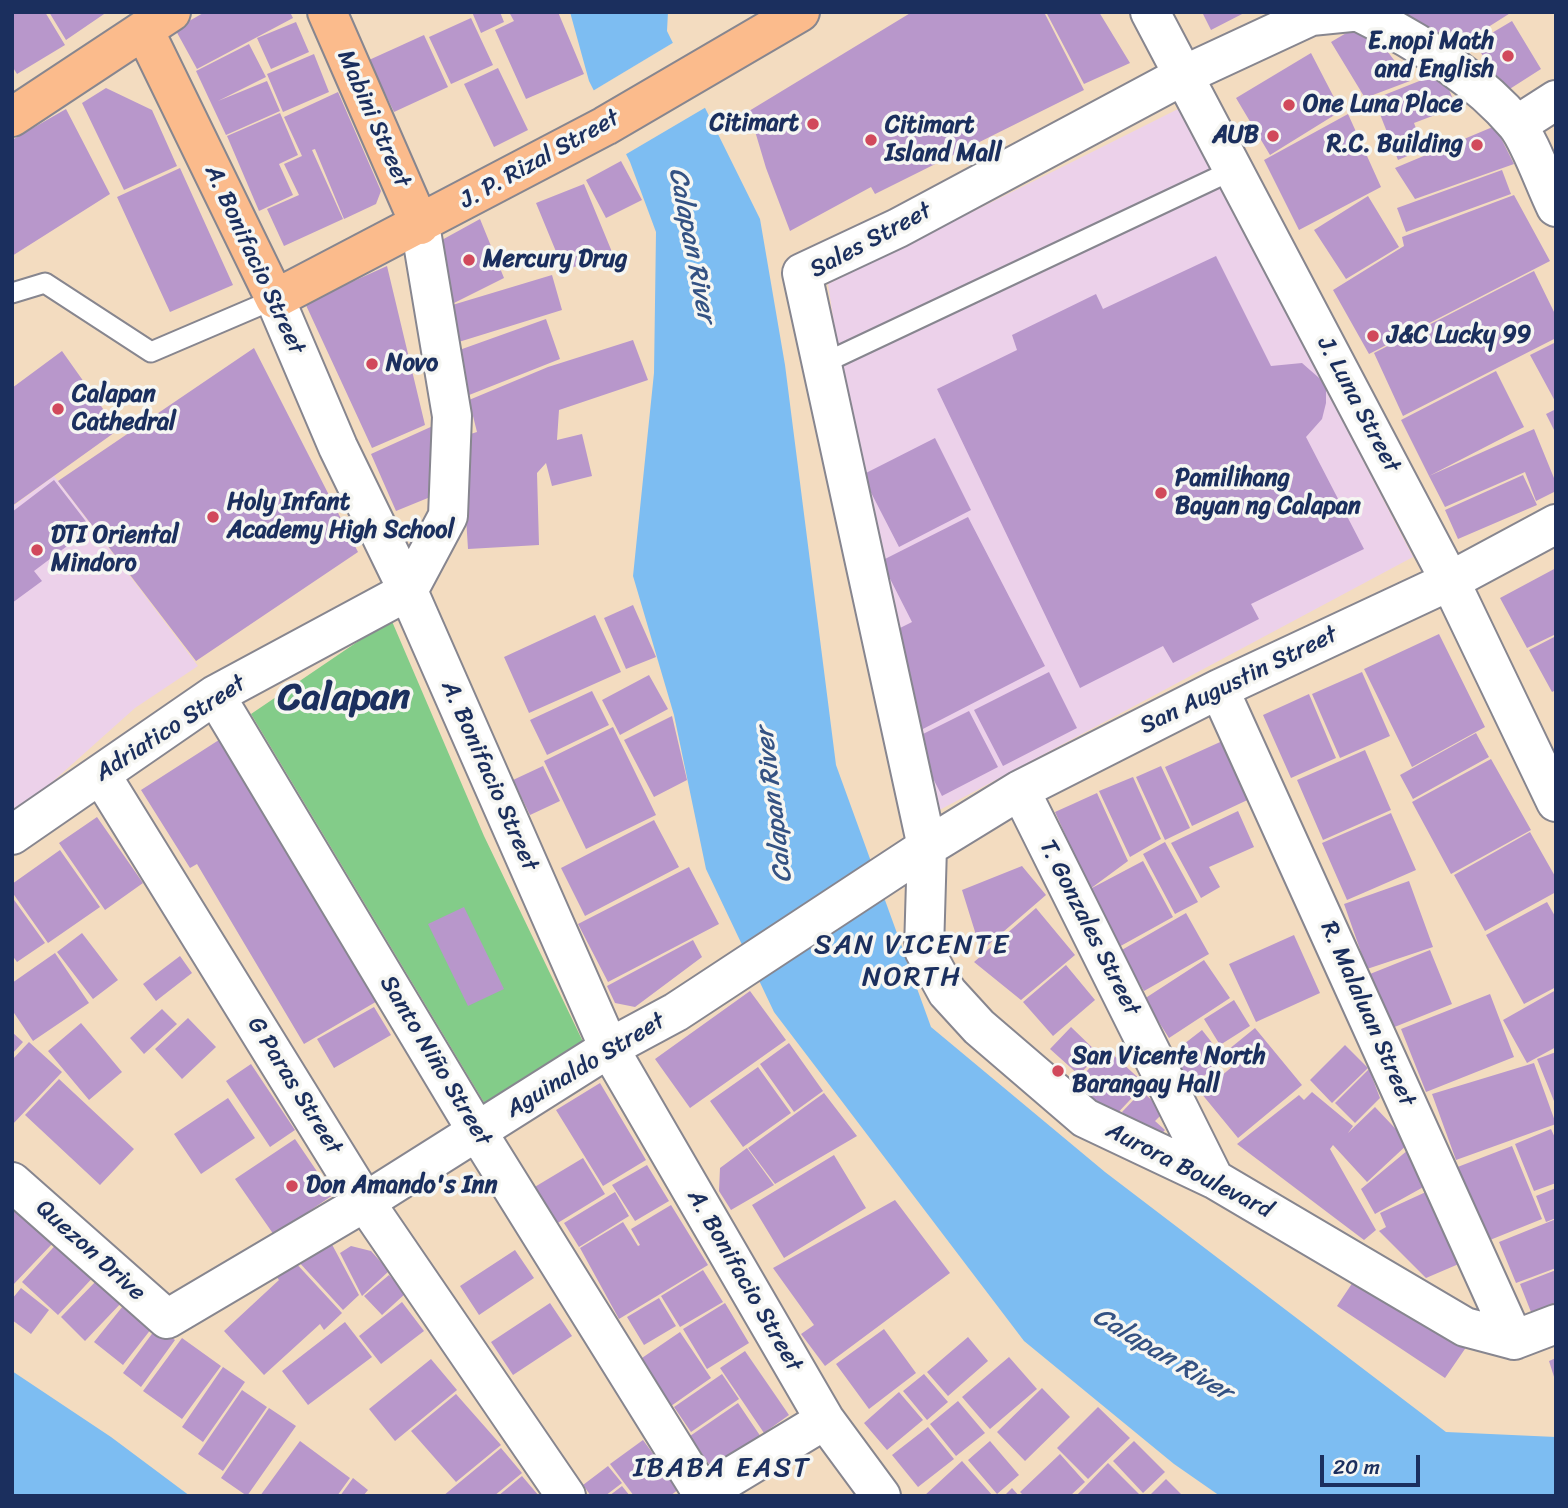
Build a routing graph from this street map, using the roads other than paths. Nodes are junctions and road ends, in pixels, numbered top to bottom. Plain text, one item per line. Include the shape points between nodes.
1 (327, 12) edge
2 (800, 12) edge
3 (1150, 12) edge
4 (1350, 12) edge
5 (1359, 12) edge
6 (1314, 14) edge
7 (158, 21) edge
8 (1184, 75) junction
9 (1556, 100) edge
10 (12, 117) edge
11 (1517, 125) junction
12 (1235, 169) junction
13 (1556, 207) edge
14 (420, 225) junction
15 (12, 293) edge
16 (275, 299) junction
17 (822, 364) junction
18 (1556, 524) edge
19 (1450, 581) junction
20 (408, 591) junction
21 (1219, 689) junction
22 (215, 695) junction
23 (101, 775) junction
24 (1020, 790) junction
25 (1556, 802) edge
26 (12, 835) edge
27 (927, 847) junction
28 (609, 1048) junction
29 (478, 1133) junction
30 (1214, 1179) junction
31 (12, 1182) edge
32 (365, 1202) junction
33 (167, 1319) joint
34 (1556, 1324) edge
35 (1514, 1340) junction
36 (825, 1420) junction
37 (702, 1495) edge
38 (566, 1496) edge
39 (881, 1496) edge

1 - 14 highway, Mabini Street
2 - 14 highway, J. P. Rizal Street via 605,126
3 - 8 street, J. Luna Street
4 - 6 street, Sales Street
5 - 11 street via 1454,68
6 - 8 street, Sales Street
7 - 10 highway
7 - 16 highway, A. Bonifacio Street
8 - 12 street, J. Luna Street
8 - 17 street, Sales Street via 898,228 802,273
9 - 11 street
11 - 13 street
12 - 17 lane
12 - 19 street, J. Luna Street
14 - 16 highway, J. P. Rizal Street
14 - 20 street via 452,416 449,516
15 - 16 lane via 45,283 151,352
16 - 20 street, A. Bonifacio Street via 338,447
17 - 27 street, Sales Street
18 - 19 street, San Augustin Street
19 - 21 street, San Augustin Street
19 - 25 street, J. Luna Street
20 - 22 street, Adriatico Street
20 - 28 street, A. Bonifacio Street
21 - 24 street, San Augustin Street
21 - 35 street, R. Malaluan Street
22 - 23 street, Adriatico Street
22 - 29 street, Santo Niño Street
23 - 26 street, Adriatico Street
23 - 32 street, G Paras Street
24 - 27 street, San Augustin Street
24 - 30 street, T. Gonzales Street
27 - 28 street, Aguinaldo Street via 676,1012
27 - 30 street, Aurora Boulevard via 924,950 947,992 979,1027 1085,1118
28 - 29 street, Aguinaldo Street
28 - 36 street, A. Bonifacio Street
29 - 32 street, Aguinaldo Street
29 - 37 street, Santo Niño Street
30 - 35 street, Aurora Boulevard via 1465,1327
31 - 33 street, Quezon Drive
32 - 33 street, Aguinaldo Street
32 - 38 street, G Paras Street
34 - 35 street
36 - 37 street
36 - 39 street, A. Bonifacio Street

